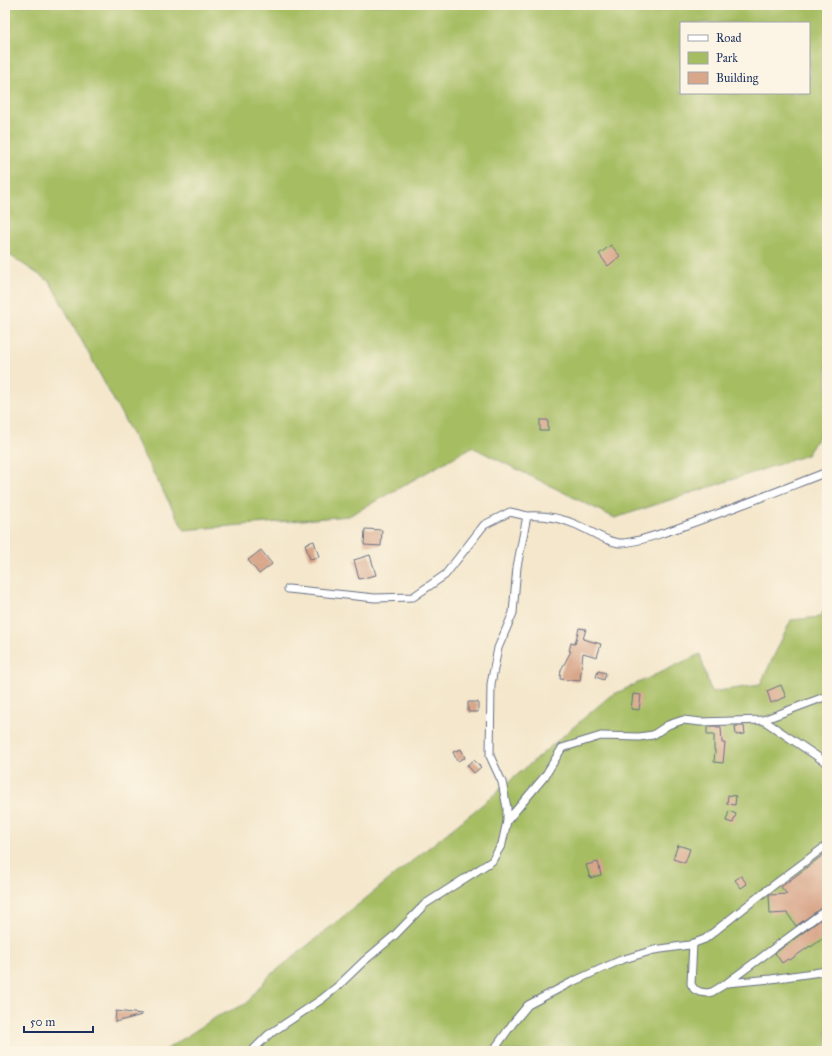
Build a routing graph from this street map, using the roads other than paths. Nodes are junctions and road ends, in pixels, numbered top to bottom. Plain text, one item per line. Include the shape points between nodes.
1 (827, 472) edge
2 (527, 516) junction
3 (288, 589) dead end
4 (827, 696) edge
5 (763, 720) junction
6 (827, 763) edge
7 (508, 821) junction
8 (827, 845) edge
9 (827, 909) edge
10 (693, 943) junction
11 (827, 971) edge
12 (727, 983) junction
13 (252, 1051) edge
14 (493, 1051) edge

1 - 2 street via 714,516 642,539 620,543 599,537 577,525 556,518
2 - 3 street via 510,512 484,525 445,575 413,597 375,598
2 - 7 street via 517,567 513,613 498,648 490,684 490,756 502,782
4 - 5 street
5 - 6 street
5 - 7 street via 683,720 668,725 653,735 601,736 562,748 545,776
7 - 13 street via 502,844 492,861 425,904 338,986 268,1035
8 - 10 street via 705,939
9 - 12 street
10 - 12 street via 690,976 694,989 712,992
10 - 14 street via 654,950 620,960 540,998 528,1005 512,1023
11 - 12 street

